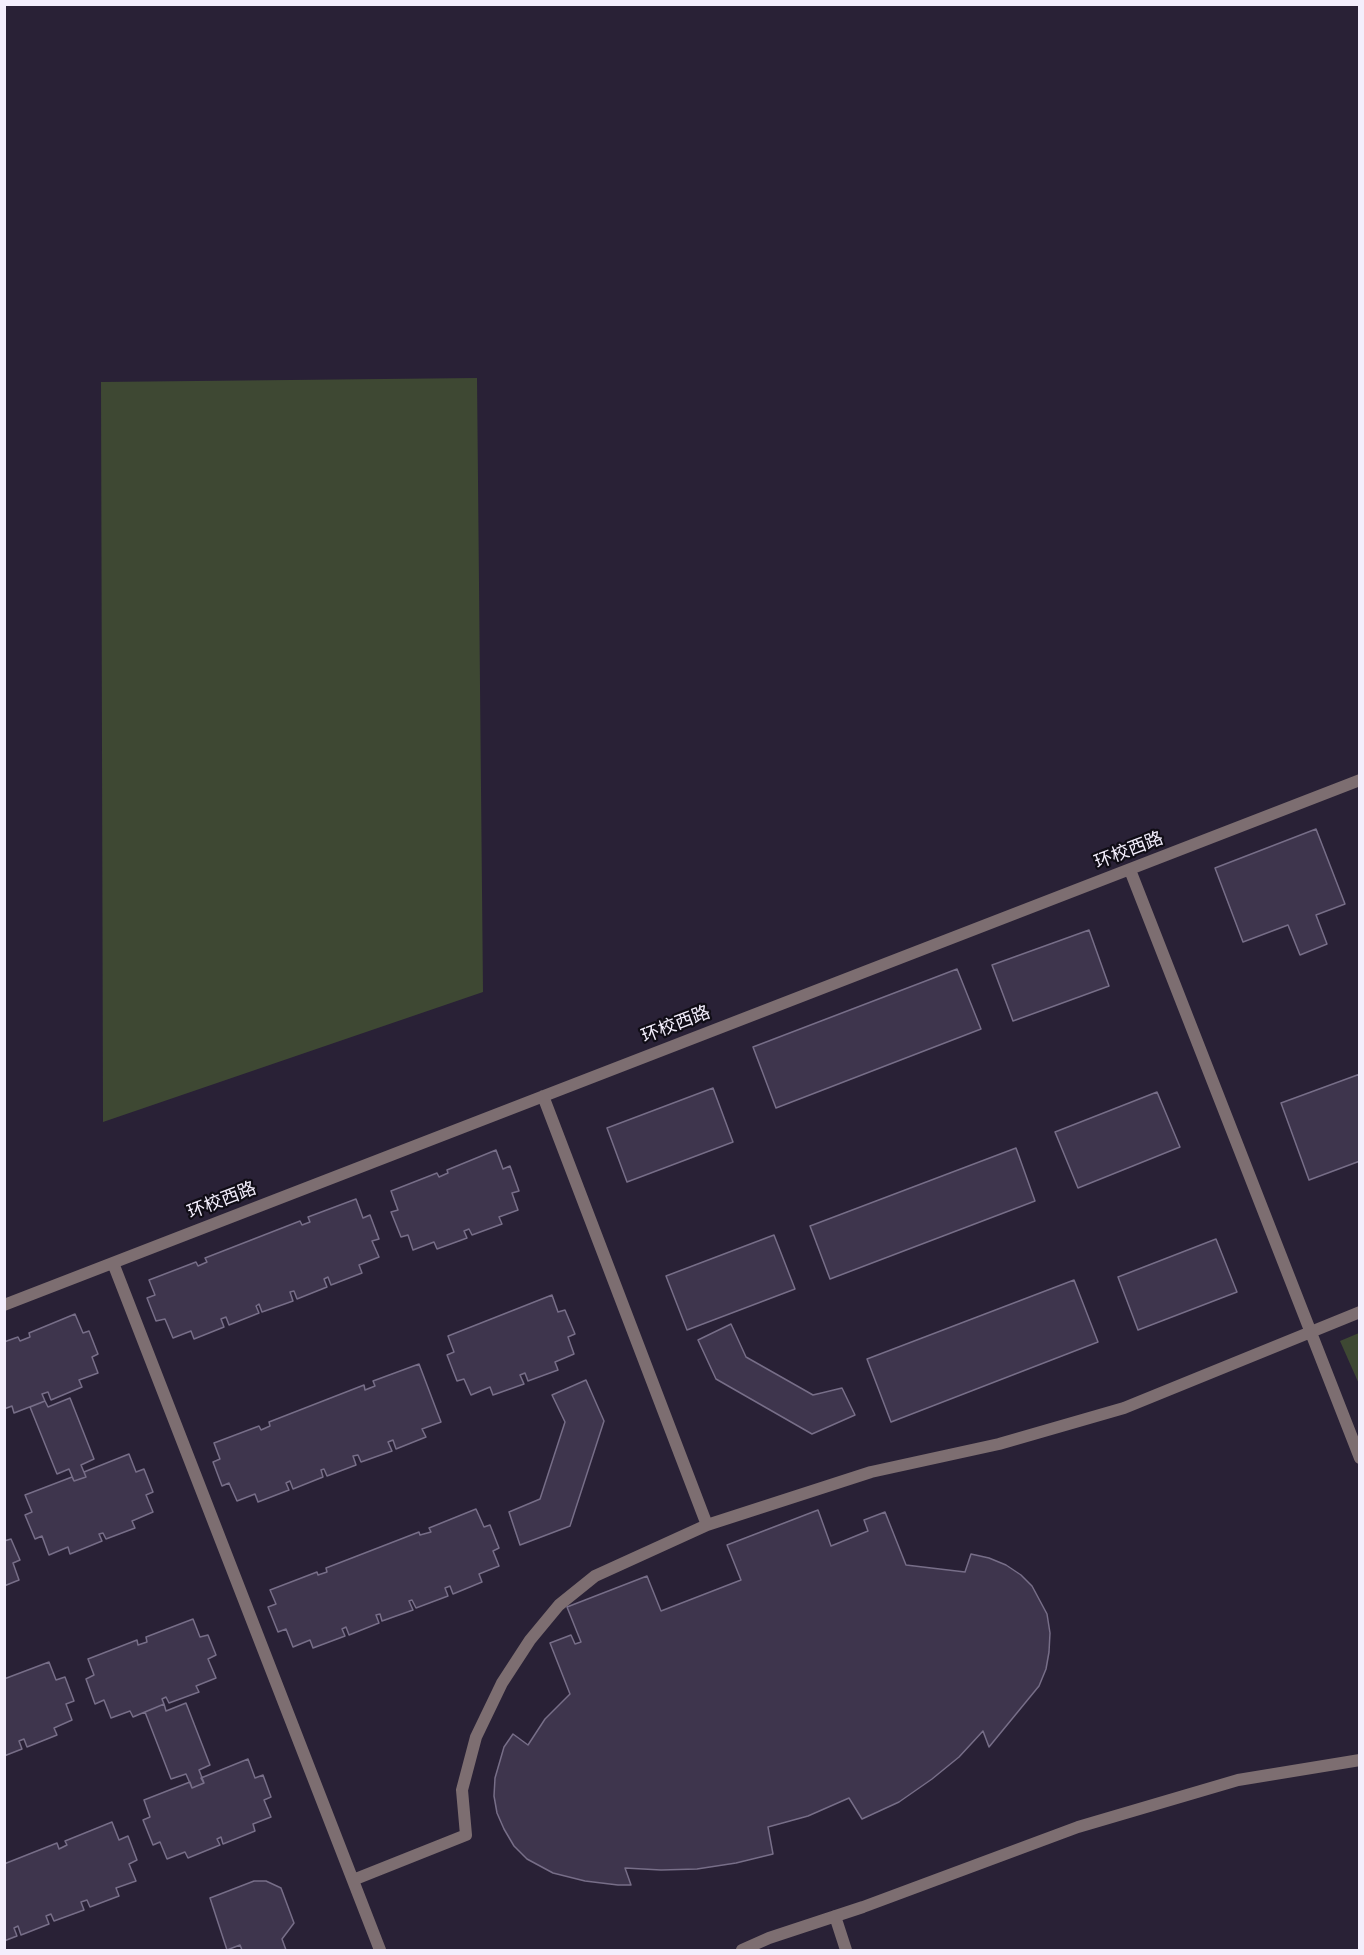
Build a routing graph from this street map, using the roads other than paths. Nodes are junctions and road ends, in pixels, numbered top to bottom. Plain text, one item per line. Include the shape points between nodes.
1 (1359, 780) edge
2 (1130, 870) junction
3 (543, 1096) junction
4 (113, 1263) junction
5 (4, 1305) edge
6 (1359, 1312) edge
7 (1311, 1332) junction
8 (1359, 1458) edge
9 (707, 1525) junction
10 (1359, 1760) edge
11 (352, 1880) junction
12 (835, 1916) junction
13 (380, 1950) edge
14 (742, 1950) edge
15 (846, 1950) edge

1 - 2 street, 环校西路
2 - 3 street, 环校西路
2 - 7 street
3 - 4 street, 环校西路
3 - 9 street
4 - 5 street, 环校西路
4 - 11 street
6 - 7 street
7 - 8 street
7 - 9 street via 1124,1408 999,1444 871,1472
9 - 11 street via 595,1576 559,1605 530,1640 502,1683 476,1737 462,1790 466,1835
10 - 12 street via 1238,1780 1078,1827
11 - 13 street
12 - 14 street
12 - 15 street

